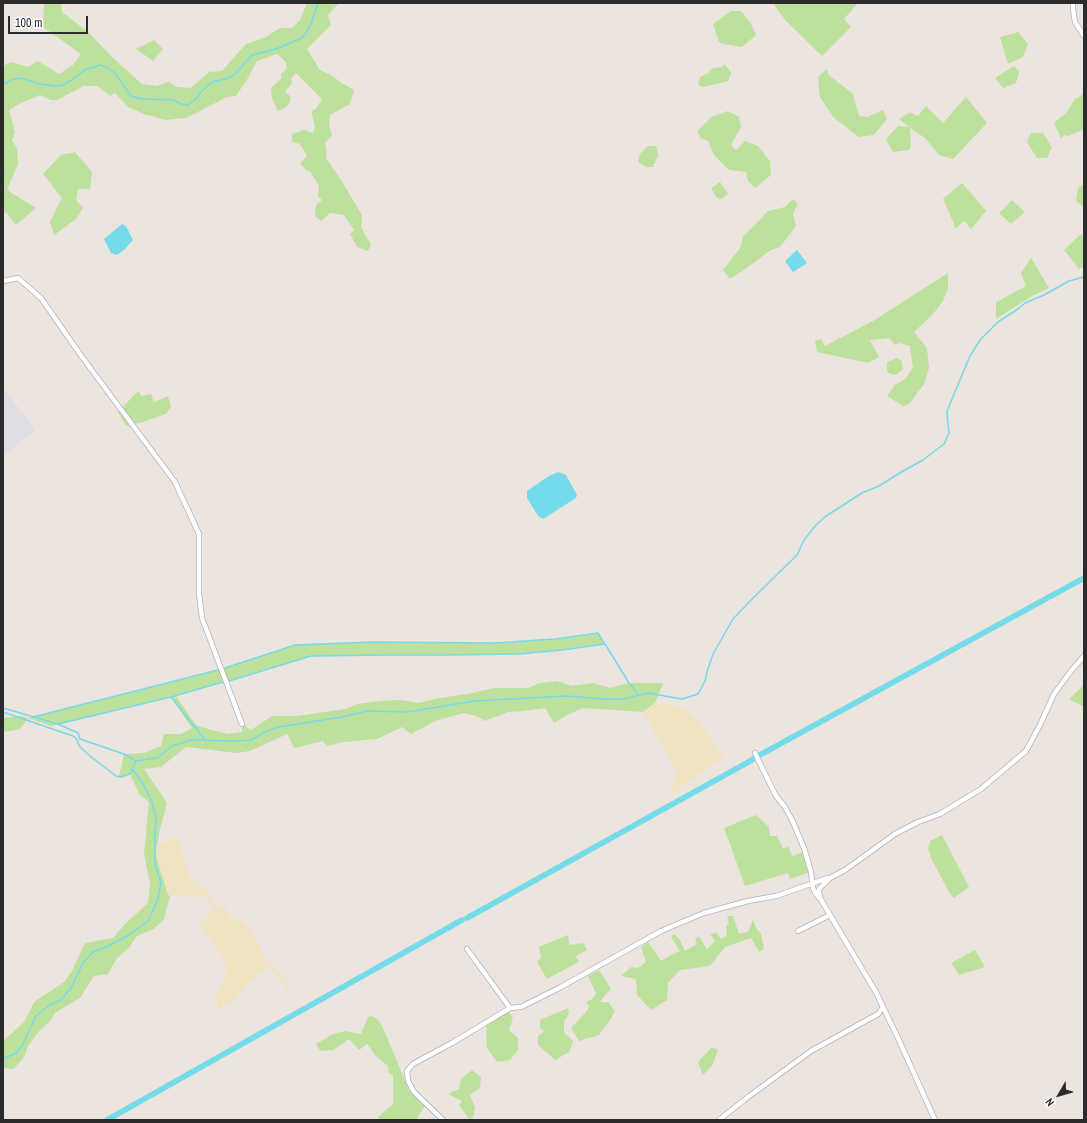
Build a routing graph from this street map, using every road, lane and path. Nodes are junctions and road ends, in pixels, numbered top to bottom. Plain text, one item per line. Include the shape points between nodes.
1 (1073, 3) edge
2 (1084, 36) edge
3 (3, 281) edge
4 (1084, 656) edge
5 (242, 724) dead end
6 (755, 753) dead end
7 (830, 878) junction
8 (812, 884) junction
9 (820, 898) junction
10 (830, 915) junction
11 (798, 931) dead end
12 (467, 949) dead end
13 (883, 1007) junction
14 (510, 1008) junction
15 (443, 1120) edge
16 (719, 1120) edge
17 (935, 1120) edge

1 - 2 street via 1075,22
3 - 5 street via 18,278 41,298 175,482 199,534 199,593 202,618
4 - 7 street via 1054,694 1026,751 1002,772 940,814 895,834
6 - 8 street via 804,848
7 - 8 street
7 - 9 street via 819,889
8 - 9 street
8 - 14 street via 776,896 704,912 661,931 521,1007
9 - 10 street
10 - 11 street
10 - 13 street
12 - 14 street
13 - 16 street via 878,1014 811,1051
13 - 17 street
14 - 15 street via 413,1064 407,1071 408,1081 414,1092

